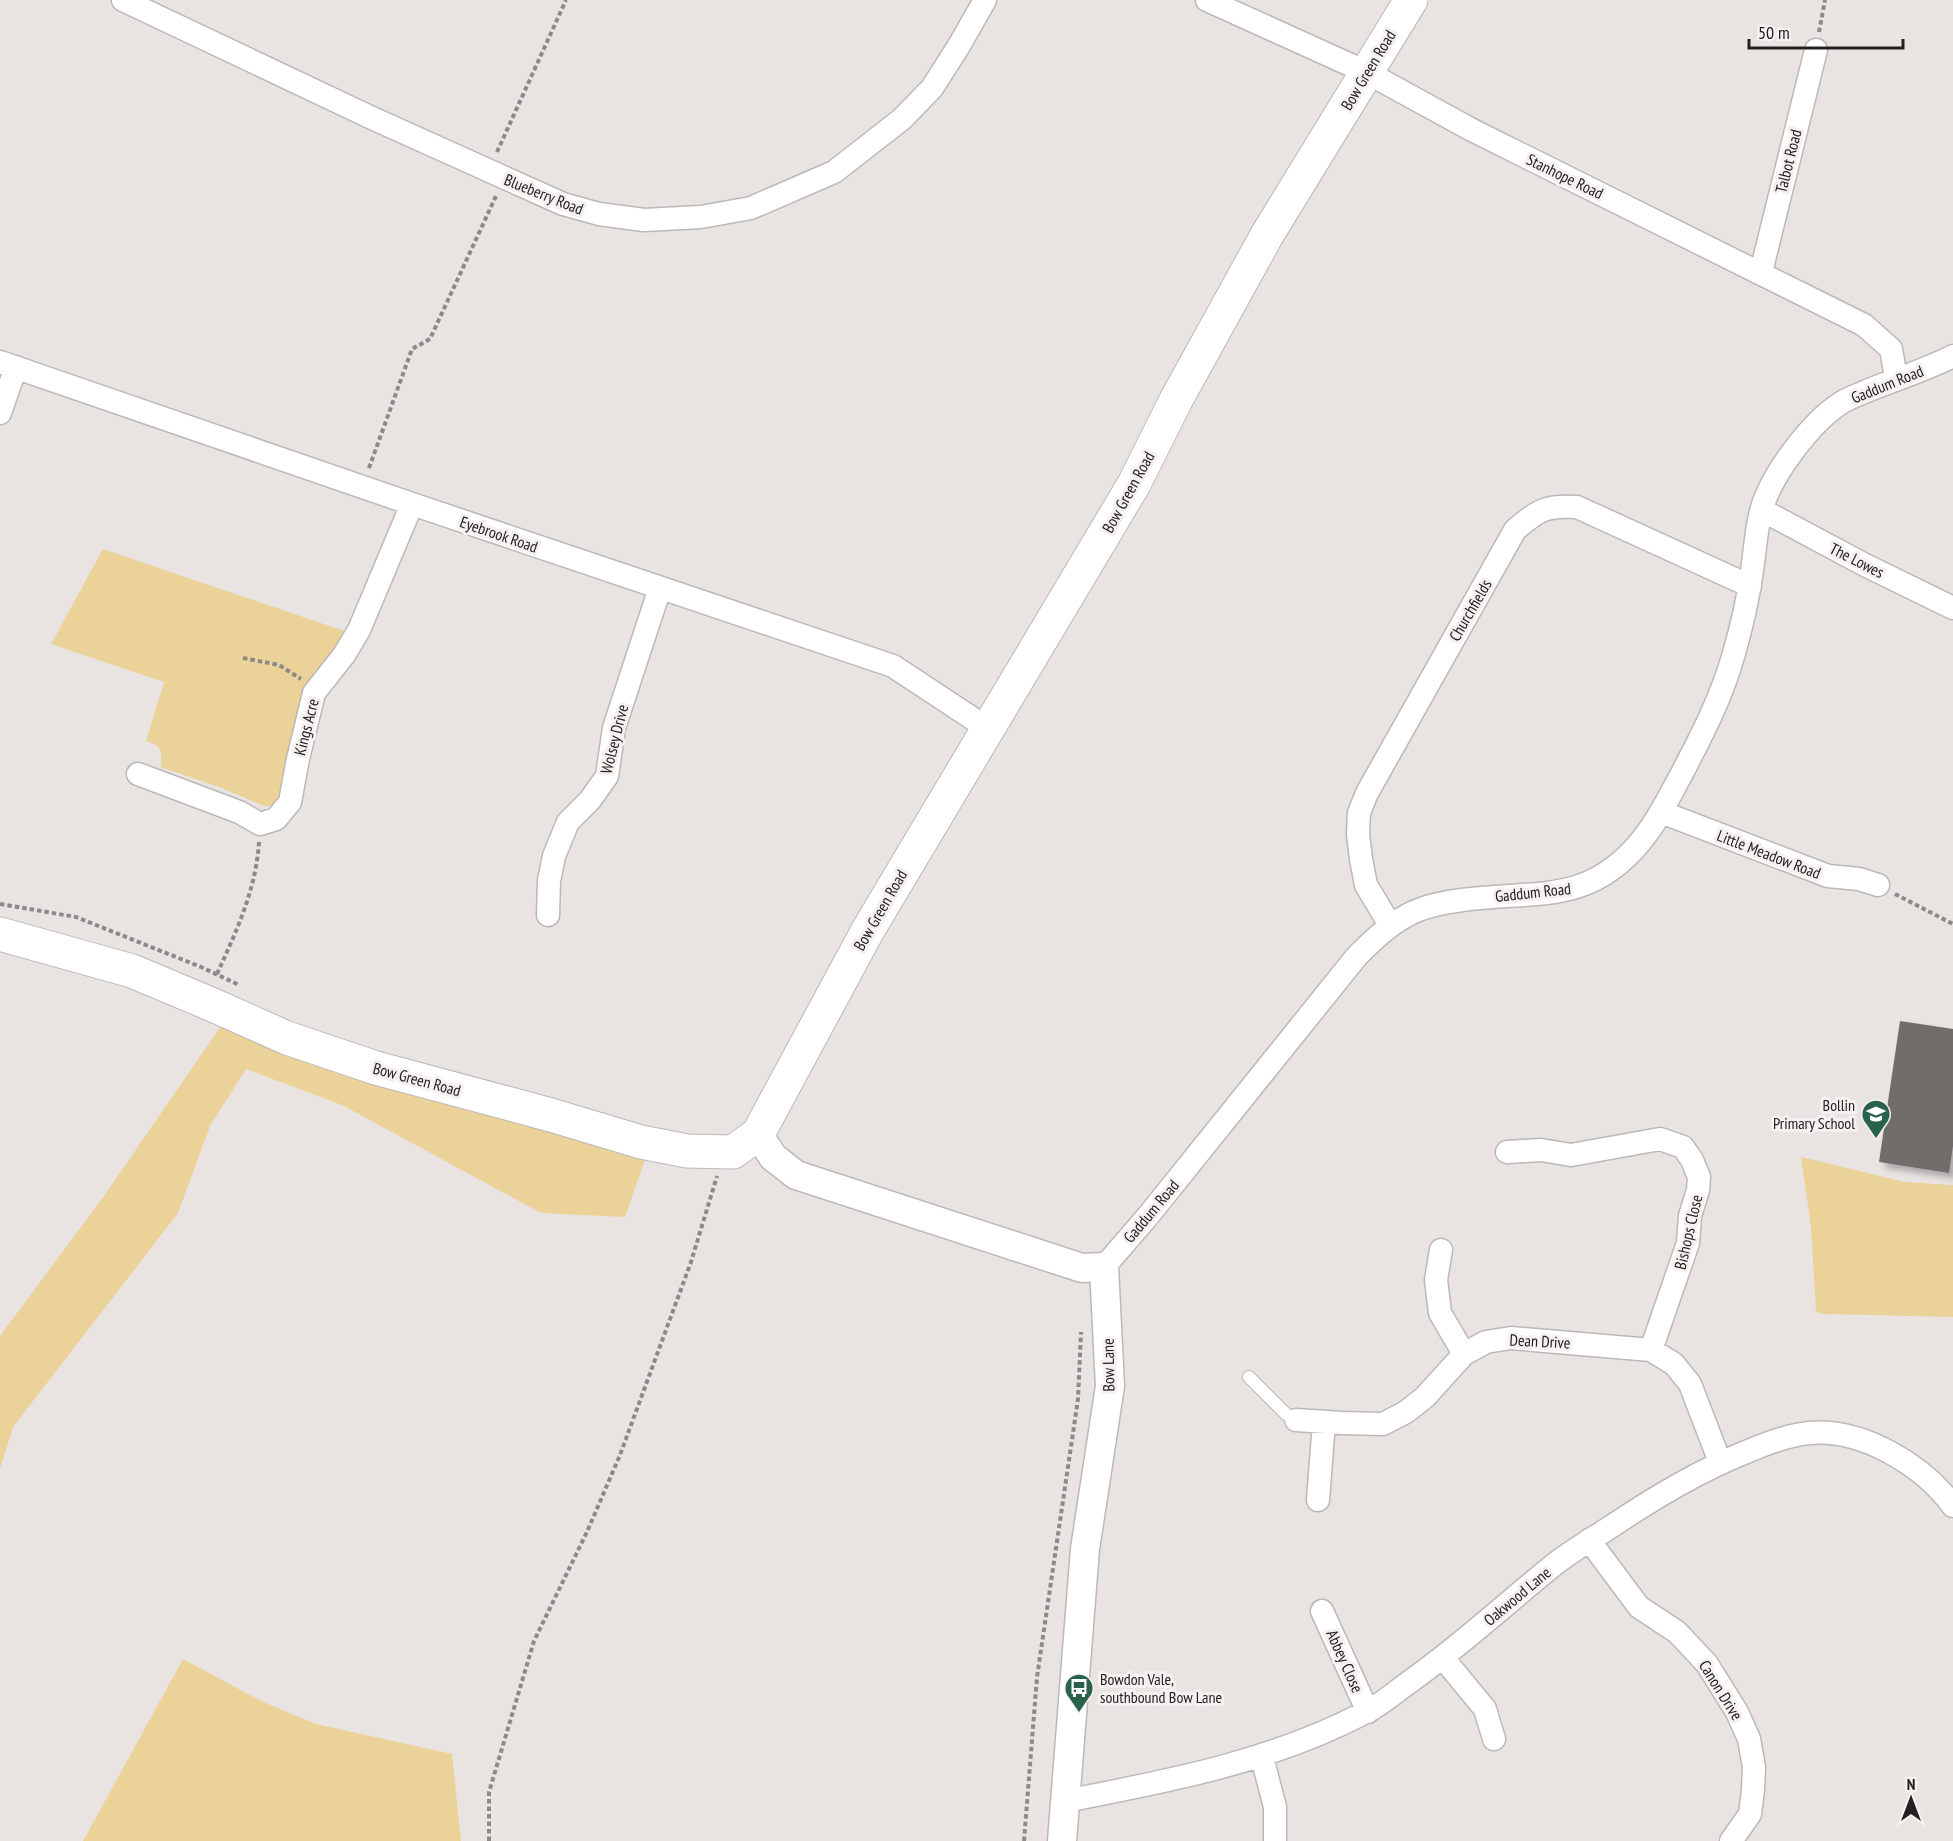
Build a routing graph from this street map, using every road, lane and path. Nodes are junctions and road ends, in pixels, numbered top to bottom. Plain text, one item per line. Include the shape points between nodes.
1 (123, 0) edge
2 (566, 0) edge
3 (984, 0) edge
4 (1207, 0) edge
5 (1411, 0) edge
6 (1825, 0) edge
7 (1816, 50) joint
8 (1366, 72) junction
9 (496, 175) junction
10 (1761, 272) junction
11 (1953, 356) edge
12 (8, 365) edge
13 (1896, 378) junction
14 (0, 413) edge
15 (362, 487) junction
16 (412, 504) junction
17 (1762, 510) junction
18 (1750, 586) junction
19 (660, 588) junction
20 (1953, 608) edge
21 (243, 658) dead end
22 (318, 687) junction
23 (987, 728) junction
24 (138, 774) dead end
25 (1661, 812) junction
26 (260, 824) junction
27 (1878, 885) joint
28 (548, 915) dead end
29 (1953, 924) edge
30 (1390, 925) junction
31 (0, 934) edge
32 (217, 975) dead end
33 (758, 1134) junction
34 (725, 1152) junction
35 (1508, 1152) dead end
36 (1441, 1250) dead end
37 (1104, 1267) junction
38 (1081, 1331) dead end
39 (1651, 1350) junction
40 (1464, 1354) junction
41 (1249, 1377) dead end
42 (1296, 1420) joint
43 (1324, 1422) junction
44 (1720, 1462) junction
45 (1949, 1494) edge
46 (1318, 1500) dead end
47 (1590, 1540) junction
48 (1322, 1611) dead end
49 (1443, 1658) junction
50 (1368, 1712) junction
51 (1494, 1739) dead end
52 (1262, 1756) junction
53 (1065, 1801) junction
54 (489, 1841) edge
55 (1024, 1841) edge
56 (1062, 1841) edge
57 (1275, 1841) edge
58 (1731, 1841) edge

1 - 9 street, Blueberry Road
2 - 9 path
3 - 9 street, Blueberry Road via 932,88 902,118 834,172 751,208 701,217 599,214 563,204
4 - 8 street, Stanhope Road
5 - 8 main road, Bow Green Road
6 - 7 path
7 - 10 street, Talbot Road
8 - 10 street, Stanhope Road via 1472,130
8 - 23 main road, Bow Green Road via 1267,235 1134,484
9 - 15 path via 430,339 412,349
10 - 13 street, Stanhope Road via 1864,325 1891,349
11 - 13 street, Gaddum Road
12 - 14 street
12 - 15 street, Eyebrook Road
13 - 17 street, Gaddum Road via 1841,403 1819,422 1775,478
15 - 16 street, Eyebrook Road
16 - 19 street, Eyebrook Road
16 - 22 street, Kings Acre via 359,630
17 - 18 street, Gaddum Road
17 - 20 street, The Lowes
18 - 25 street, Gaddum Road via 1734,654 1709,722
18 - 30 street, Churchfields via 1577,507 1554,506 1533,515 1515,530 1359,813 1358,834 1366,885
19 - 23 street, Eyebrook Road via 893,666
19 - 28 street, Wolsey Drive via 614,728 607,776 568,822 554,856
21 - 22 path via 279,665
22 - 26 street, Kings Acre via 290,802 276,819
23 - 33 main road, Bow Green Road via 868,930
24 - 26 street via 239,812
25 - 27 street, Little Meadow Road via 1828,876
25 - 30 street, Gaddum Road via 1618,867 1580,887 1446,902 1417,910
26 - 32 path via 253,883
27 - 29 path
30 - 37 street, Gaddum Road via 1357,956
31 - 34 main road, Bow Green Road via 132,971 287,1038 376,1068 641,1142 687,1151
33 - 34 main road, Bow Green Road via 733,1152
33 - 37 street via 773,1157 796,1176 1082,1268
34 - 54 path via 691,1262 620,1455 534,1641 489,1792
35 - 39 street, Bishops Close via 1541,1150 1571,1155 1660,1139 1683,1147 1699,1177 1698,1190 1690,1216 1688,1243
36 - 40 street via 1436,1280 1440,1313
37 - 53 street, Bow Lane via 1110,1386 1085,1549
38 - 55 path via 1078,1399 1037,1677
39 - 40 street, Dean Drive via 1511,1338 1486,1342
39 - 44 street, Dean Drive via 1674,1364 1690,1384
40 - 43 street, Dean Drive via 1425,1397 1383,1424
41 - 42 lane
42 - 43 street, Dean Drive
43 - 46 street
44 - 45 street, Oakwood Lane via 1779,1438 1810,1433 1843,1434 1876,1445
44 - 47 street, Oakwood Lane via 1654,1498
47 - 49 street, Oakwood Lane via 1551,1567
47 - 58 street, Canon Drive via 1639,1607 1677,1632 1707,1664 1737,1712 1749,1739 1753,1790 1750,1814
48 - 50 street, Abbey Close
49 - 50 street, Oakwood Lane
49 - 51 street via 1485,1709
50 - 52 street, Oakwood Lane
52 - 53 street, Oakwood Lane
52 - 57 street via 1275,1807
53 - 56 street, Bow Lane

